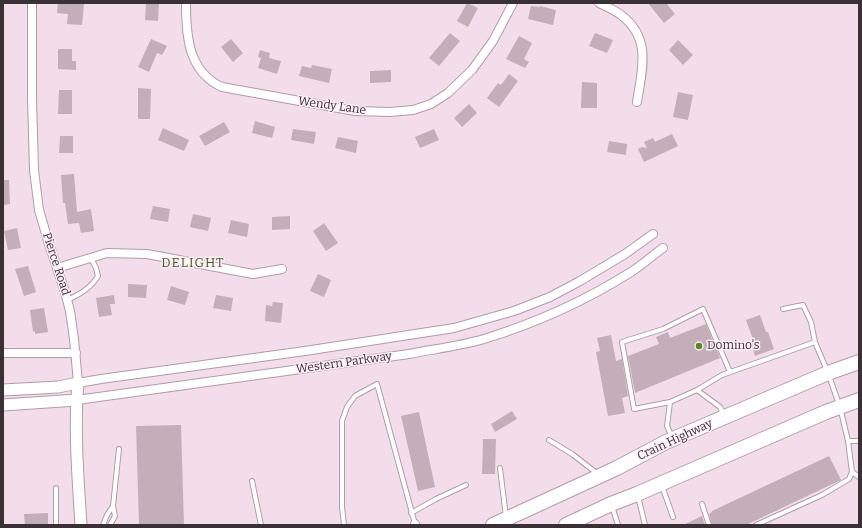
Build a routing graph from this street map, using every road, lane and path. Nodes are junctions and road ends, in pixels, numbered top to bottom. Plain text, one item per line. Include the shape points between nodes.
1 (32, 3) edge
2 (186, 3) edge
3 (513, 3) edge
4 (600, 3) edge
5 (637, 102) dead end
6 (653, 234) dead end
7 (663, 248) dead end
8 (90, 258) junction
9 (57, 268) junction
10 (282, 269) dead end
11 (67, 300) junction
12 (783, 309) dead end
13 (815, 342) junction
14 (3, 353) edge
15 (76, 353) junction
16 (859, 362) edge
17 (730, 372) junction
18 (828, 373) junction
19 (78, 383) junction
20 (3, 390) edge
21 (697, 390) junction
22 (77, 400) junction
23 (859, 400) edge
24 (670, 402) junction
25 (3, 406) edge
26 (840, 407) junction
27 (724, 417) junction
28 (549, 440) dead end
29 (672, 440) junction
30 (859, 440) edge
31 (848, 441) junction
32 (118, 449) dead end
33 (500, 468) dead end
34 (852, 472) junction
35 (600, 475) junction
36 (859, 477) edge
37 (252, 481) dead end
38 (661, 484) junction
39 (466, 485) dead end
40 (56, 488) dead end
41 (637, 494) junction
42 (611, 504) junction
43 (702, 504) dead end
44 (113, 506) junction
45 (412, 512) junction
46 (673, 517) dead end
47 (506, 519) junction
48 (56, 525) edge
49 (81, 525) edge
50 (103, 525) edge
51 (110, 525) edge
52 (261, 525) edge
53 (344, 525) edge
54 (414, 525) edge
55 (493, 525) edge
56 (566, 525) edge
57 (618, 525) edge
58 (645, 525) edge
59 (709, 525) edge
60 (756, 525) edge

1 - 9 street, Pierce Road via 34,170 39,210
2 - 3 street, Wendy Lane via 189,43 193,58 204,74 216,84 355,111 390,112 414,110 431,104 448,93 472,70 493,42
4 - 5 street via 621,15 639,36 643,62
6 - 19 street, Western Parkway via 625,254 550,297 514,311 454,328
7 - 22 street, Western Parkway via 632,271 562,310 483,339 409,354
8 - 9 street
8 - 10 street via 108,253 147,254 253,274
8 - 11 lane via 98,276 94,283 79,295
9 - 11 street, Pierce Road
11 - 15 street, Pierce Road
12 - 13 lane via 803,305
13 - 17 lane
13 - 18 lane
14 - 15 street
15 - 19 street, Pierce Road
16 - 18 highway, Crain Highway
17 - 21 lane
17 - 24 lane via 703,309 663,329 622,342 634,409
18 - 26 lane
18 - 27 highway, Crain Highway
19 - 20 main road, Western Parkway via 58,387
19 - 22 main road, Pierce Road
21 - 24 lane
21 - 27 lane via 720,406
22 - 25 main road, Western Parkway
22 - 49 main road, Pierce Road
23 - 26 highway
24 - 29 lane via 668,426
26 - 31 lane
26 - 38 highway
27 - 29 highway, Crain Highway
28 - 35 lane
29 - 35 highway, Crain Highway
30 - 31 lane
31 - 34 lane
32 - 44 lane
33 - 47 lane
34 - 36 lane
34 - 60 lane via 849,479 822,495
35 - 47 highway, Crain Highway
37 - 52 lane
38 - 41 highway
38 - 46 lane
39 - 45 lane
40 - 48 lane
41 - 42 highway
41 - 58 lane
42 - 56 highway
42 - 57 lane
43 - 59 lane
44 - 50 lane
44 - 51 lane via 115,516
45 - 53 lane via 377,384 355,396 347,407 342,421
45 - 54 lane
47 - 55 highway, Crain Highway

